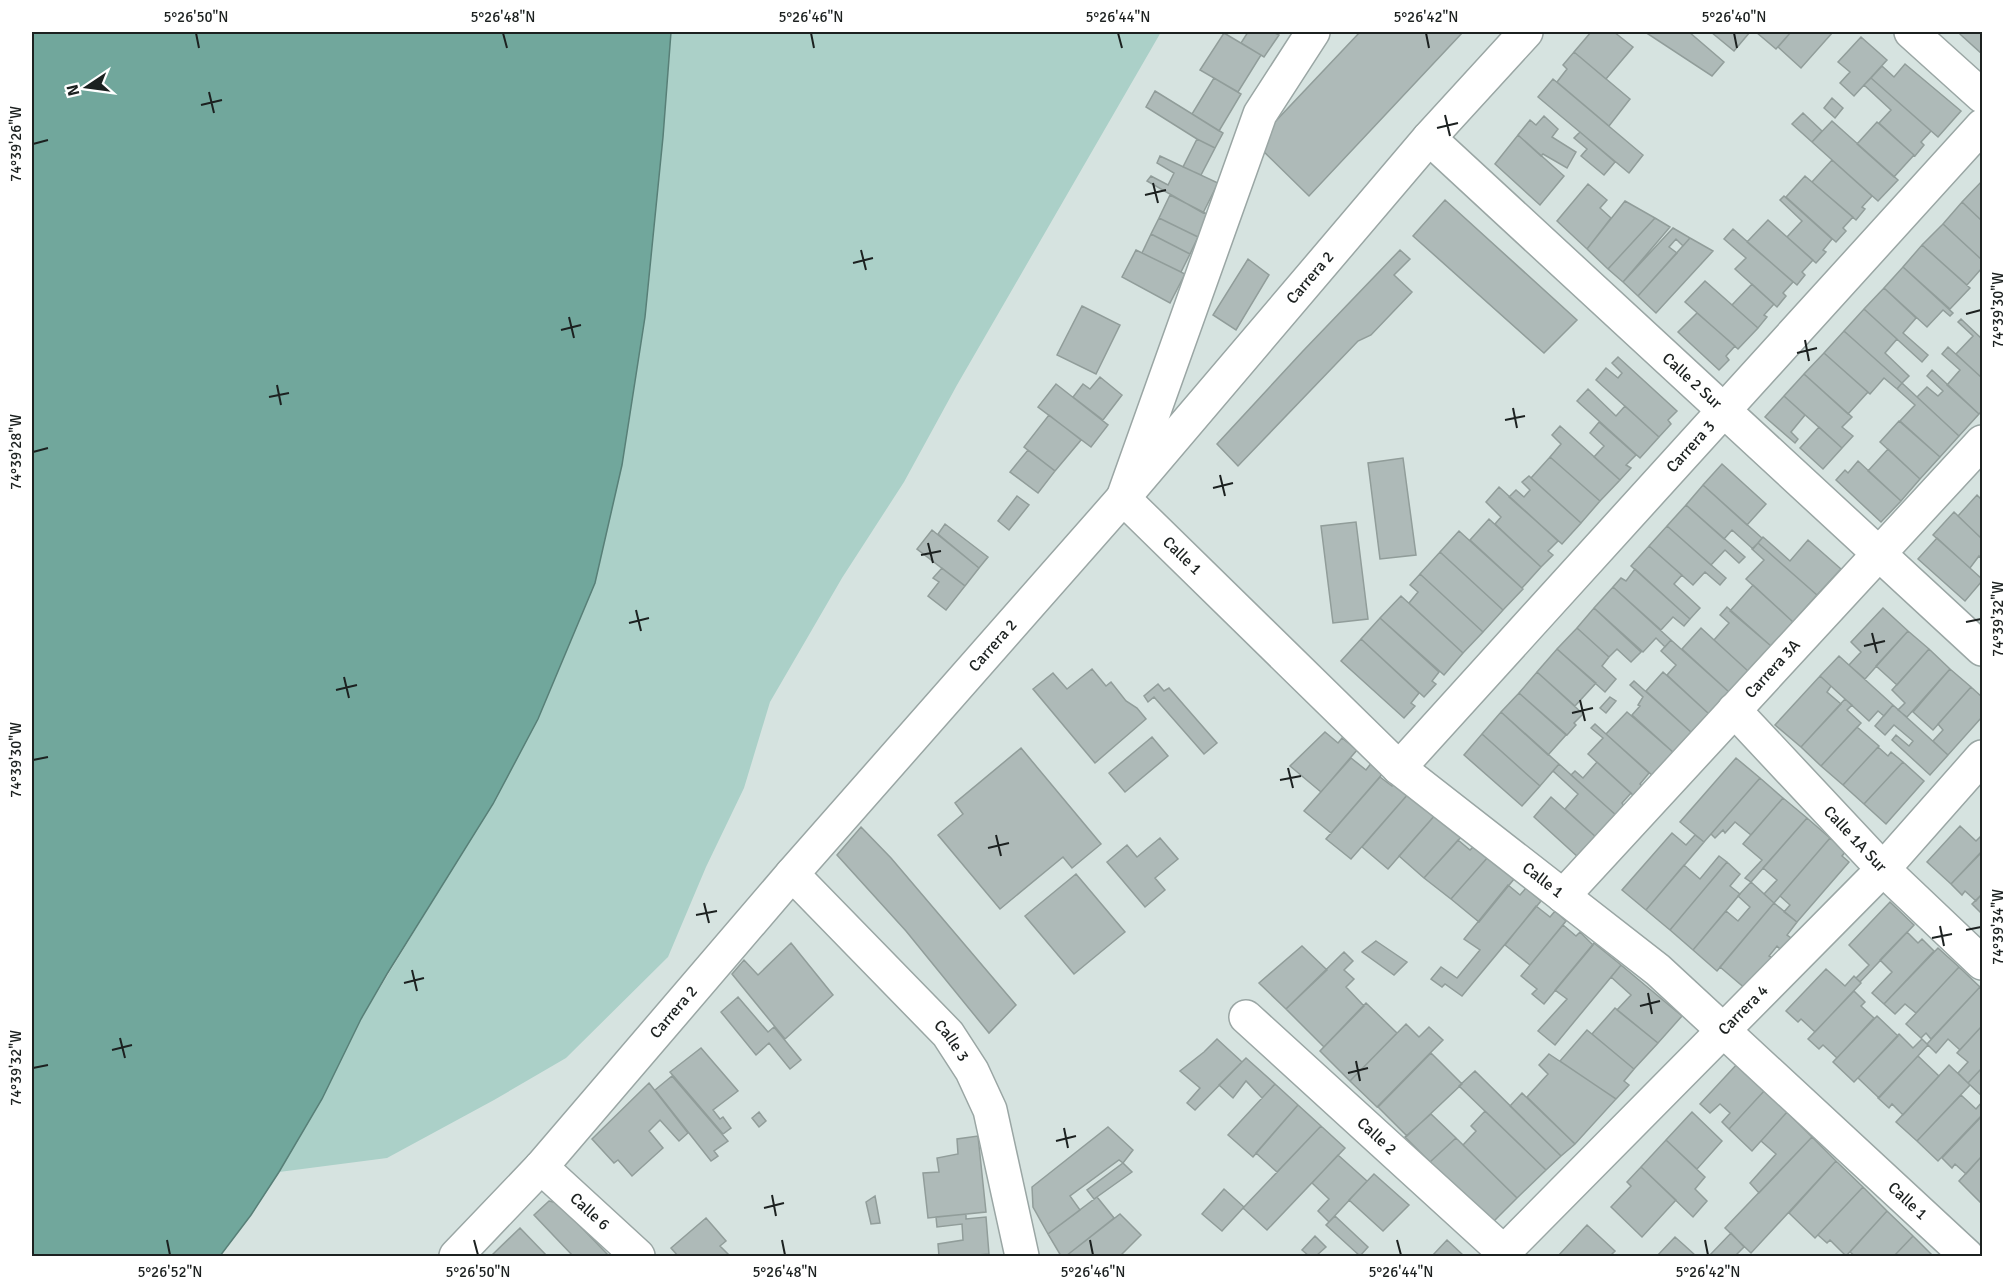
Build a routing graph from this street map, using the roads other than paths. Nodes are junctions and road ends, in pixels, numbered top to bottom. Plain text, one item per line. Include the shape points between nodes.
1 (1313, 32) edge
2 (1526, 32) edge
3 (1911, 32) edge
4 (1983, 96) edge
5 (1983, 126) edge
6 (1429, 138) junction
7 (1723, 410) junction
8 (1983, 442) edge
9 (1123, 498) junction
10 (1880, 554) junction
11 (1983, 649) edge
12 (1734, 710) junction
13 (1983, 757) edge
14 (1399, 768) junction
15 (1883, 869) junction
16 (792, 874) junction
17 (1563, 896) junction
18 (1983, 963) edge
19 (1246, 1017) dead end
20 (1725, 1031) junction
21 (541, 1167) junction
22 (1504, 1255) edge
23 (456, 1257) edge
24 (638, 1257) edge
25 (1022, 1257) edge
26 (1967, 1257) edge

1 - 9 street via 1260,114
2 - 6 street, Carrera 2
3 - 4 street
5 - 7 street, Carrera 3
6 - 7 street, Calle 2 Sur
6 - 9 street, Carrera 2
7 - 10 street, Calle 2 Sur
7 - 14 street, Carrera 3
8 - 10 street, Carrera 3A
9 - 14 street, Calle 1
9 - 16 street, Carrera 2
10 - 11 street, Calle 2 Sur
10 - 12 street, Carrera 3A
12 - 15 street, Calle 1A Sur
12 - 17 street, Carrera 3A
13 - 15 street, Carrera 4
14 - 17 street, Calle 1
15 - 18 street, Calle 1A Sur
15 - 20 street, Carrera 4
16 - 21 street, Carrera 2
16 - 25 street, Calle 3 via 948,1034 972,1071 990,1110
17 - 20 street, Calle 1 via 1658,970
19 - 22 street, Calle 2
20 - 22 street, Carrera 4
20 - 26 street, Calle 1
21 - 23 street, Carrera 2
21 - 24 street, Calle 6

